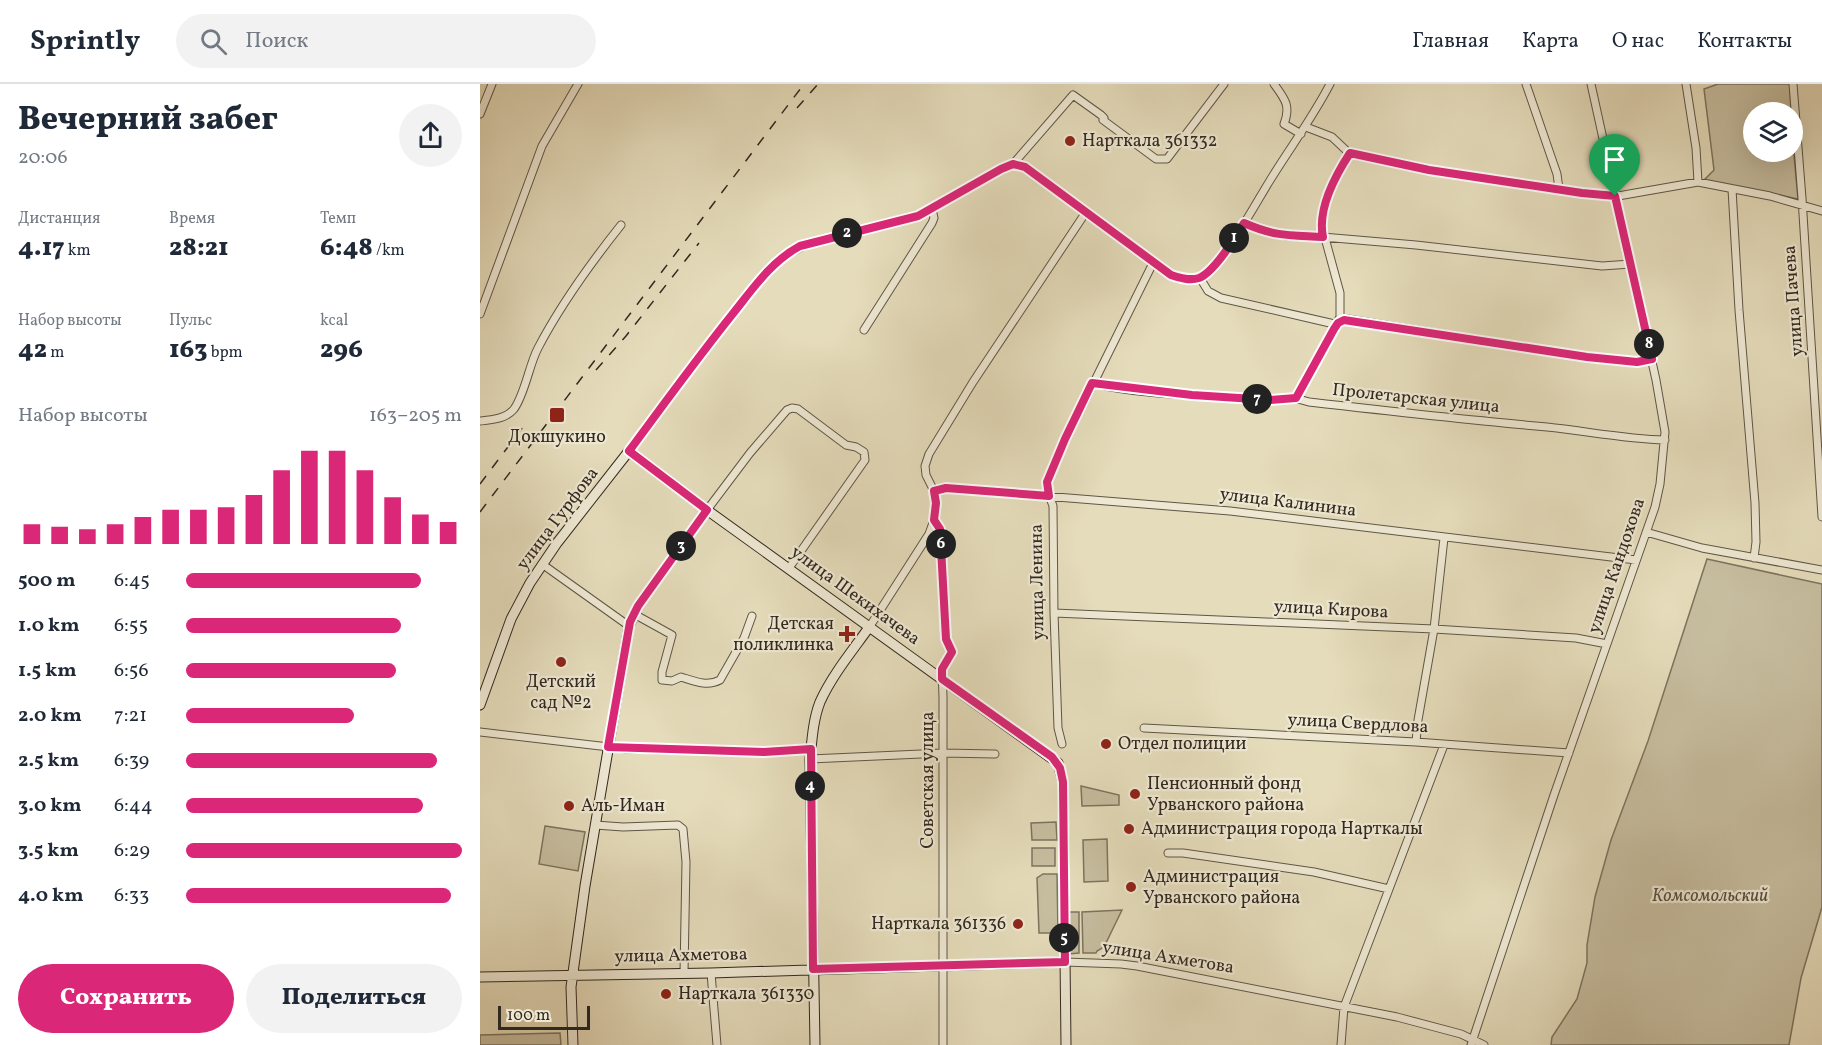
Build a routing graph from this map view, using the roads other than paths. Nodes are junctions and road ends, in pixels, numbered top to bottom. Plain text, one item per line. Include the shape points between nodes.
1 (492, 84) edge
2 (578, 84) edge
3 (1224, 84) edge
4 (1274, 84) edge
5 (1330, 84) edge
6 (1526, 84) edge
7 (1591, 84) edge
8 (1686, 84) edge
9 (1793, 84) edge
10 (480, 114) edge
11 (1306, 126) junction
12 (1301, 134) junction
13 (1350, 153) junction
14 (1013, 164) junction
15 (1698, 182) junction
16 (1559, 189) junction
17 (1732, 189) junction
18 (1615, 196) junction
19 (1802, 205) junction
20 (932, 209) junction
21 (1822, 211) edge
22 (1086, 212) junction
23 (1244, 223) junction
24 (621, 225) dead end
25 (1323, 237) junction
26 (1152, 263) junction
27 (1631, 264) junction
28 (1200, 278) junction
29 (480, 314) edge
30 (1338, 323) junction
31 (864, 330) dead end
32 (1652, 359) junction
33 (1092, 383) junction
34 (1296, 398) junction
35 (480, 421) edge
36 (1665, 440) junction
37 (629, 451) junction
38 (934, 491) junction
39 (1049, 496) junction
40 (707, 510) junction
41 (1822, 517) edge
42 (934, 520) junction
43 (1646, 532) junction
44 (1444, 538) junction
45 (1754, 558) junction
46 (1636, 560) junction
47 (542, 564) junction
48 (789, 568) junction
49 (1822, 570) edge
50 (1054, 613) junction
51 (634, 614) junction
52 (752, 616) dead end
53 (629, 626) junction
54 (870, 627) junction
55 (1434, 629) junction
56 (1607, 644) junction
57 (942, 679) junction
58 (480, 705) edge
59 (1144, 728) dead end
60 (480, 732) edge
61 (1416, 742) junction
62 (1062, 744) dead end
63 (1444, 745) junction
64 (608, 747) junction
65 (943, 753) junction
66 (1569, 753) junction
67 (810, 754) junction
68 (995, 754) dead end
69 (595, 825) junction
70 (1168, 853) dead end
71 (1389, 889) junction
72 (1065, 962) junction
73 (944, 965) junction
74 (813, 969) junction
75 (684, 973) junction
76 (711, 973) junction
77 (573, 975) junction
78 (480, 977) edge
79 (1344, 1007) junction
80 (1472, 1043) edge
81 (573, 1045) edge
82 (717, 1045) edge
83 (815, 1045) edge
84 (943, 1045) edge
85 (1066, 1045) edge
86 (1341, 1045) edge
87 (1484, 1045) edge

1 - 10 street
2 - 29 street via 542,146
3 - 14 street via 1167,159 1156,159 1072,94
4 - 12 street via 1287,104 1284,124
5 - 11 street
6 - 16 street
7 - 18 street, улица Кандохова
8 - 15 street
9 - 19 street, улица Пачева
11 - 12 street
11 - 13 street via 1332,137
12 - 23 street
13 - 16 street via 1429,170
13 - 25 street via 1325,205
14 - 20 street, улица Гурфова
14 - 22 street via 1025,167
15 - 17 street
15 - 18 street
16 - 18 street
17 - 19 street
17 - 45 street via 1756,520
18 - 27 street, улица Кандохова
19 - 21 street
19 - 41 street, улица Пачева
20 - 31 street via 934,218 921,242
20 - 37 street, улица Гурфова via 913,218 809,243 783,257 722,327
22 - 26 street
22 - 38 street via 929,454 926,475
23 - 25 street via 1270,233
23 - 28 street via 1214,266
24 - 35 street via 555,317 537,350 514,409 496,419
25 - 27 street via 1583,264
25 - 30 street via 1340,293
26 - 28 street via 1171,275
26 - 33 street, улица Ленина
27 - 32 street, улица Кандохова
28 - 30 street via 1208,291 1221,298
30 - 32 street via 1348,319 1587,357 1637,362
30 - 34 street
32 - 36 street, улица Кандохова
33 - 34 street, Пролетарская улица via 1192,395
33 - 39 street, улица Ленина via 1047,482
34 - 36 street, Пролетарская улица via 1636,440
36 - 43 street, улица Кандохова via 1660,484
37 - 40 street, улица Шекихачева
37 - 47 street, улица Гурфова
38 - 39 street, улица Калинина via 946,488
38 - 42 street
39 - 44 street, улица Калинина via 1230,511
39 - 50 street, улица Ленина via 1053,506
40 - 48 street, улица Шекихачева
40 - 48 street via 750,453 792,408 846,445 860,449 866,456 863,462
40 - 51 street
42 - 54 street
42 - 57 street, Советская улица via 940,529 946,639 952,652 942,669
43 - 45 street
43 - 46 street, улица Кандохова
44 - 46 street, улица Калинина
44 - 55 street
45 - 49 street
46 - 56 street, улица Кандохова
47 - 53 street
47 - 58 street, улица Гурфова via 511,619
48 - 54 street, улица Шекихачева
50 - 55 street, улица Кирова
50 - 62 street, улица Ленина via 1058,728
51 - 52 street via 672,635 662,680 681,677 699,683 720,680
51 - 53 street
53 - 64 street
54 - 57 street, улица Шекихачева
54 - 67 street via 820,703
55 - 56 street, улица Кирова via 1576,638
55 - 61 street
56 - 66 street, улица Кандохова
57 - 65 street, Советская улица
57 - 72 street, улица Шекихачева via 1052,757 1060,768
59 - 61 street, улица Свердлова
60 - 64 street
61 - 63 street, улица Свердлова
63 - 66 street, улица Свердлова
63 - 71 street
64 - 67 street
64 - 69 street
65 - 67 street
65 - 68 street
65 - 73 street, Советская улица
66 - 80 street, улица Кандохова
67 - 74 street
69 - 75 street via 678,825 683,829
69 - 77 street
70 - 71 street via 1314,872
71 - 79 street
72 - 73 street, улица Ахметова
72 - 79 street, улица Ахметова via 1137,966
72 - 85 street
73 - 74 street, улица Ахметова
73 - 84 street, Советская улица
74 - 76 street, улица Ахметова
74 - 83 street
75 - 76 street, улица Ахметова
75 - 77 street, улица Ахметова
76 - 82 street
77 - 78 street, улица Ахметова
77 - 81 street
79 - 80 street, улица Ахметова via 1461,1034
79 - 86 street
80 - 87 street, улица Ахметова

